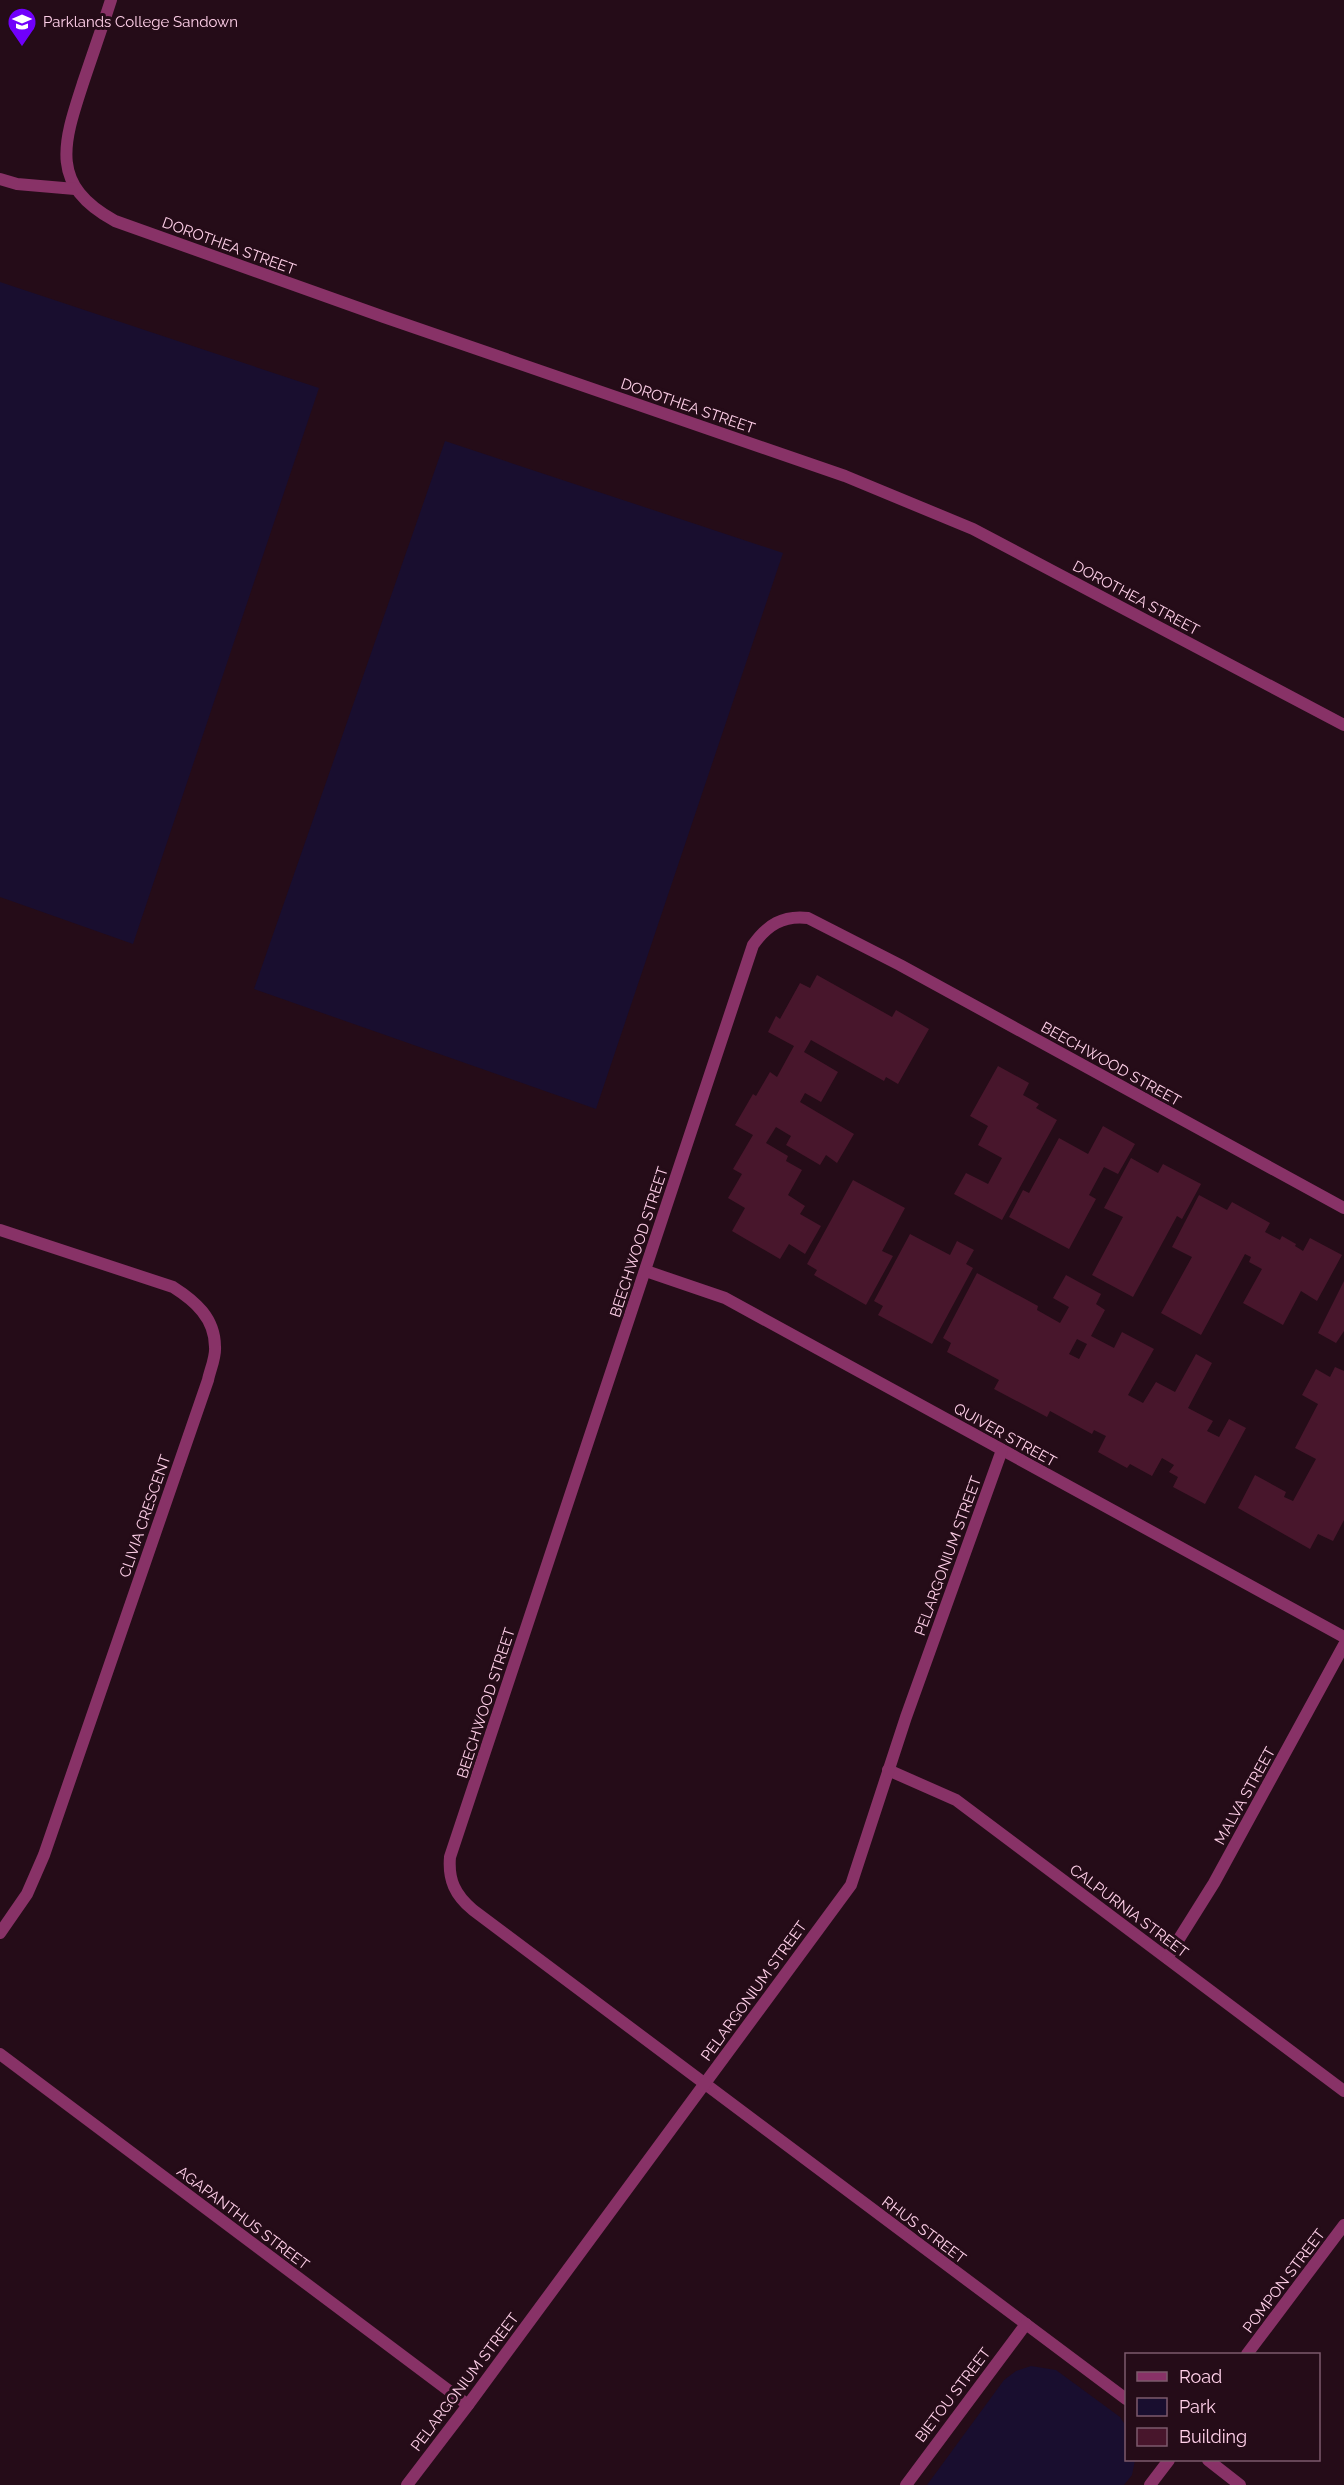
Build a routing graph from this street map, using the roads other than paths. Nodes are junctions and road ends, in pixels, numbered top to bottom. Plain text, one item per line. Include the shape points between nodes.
1 (111, 0) edge
2 (0, 179) edge
3 (75, 189) junction
4 (1344, 725) edge
5 (1344, 1208) edge
6 (0, 1230) edge
7 (646, 1270) junction
8 (1002, 1450) junction
9 (1344, 1637) edge
10 (1344, 1645) edge
11 (888, 1770) junction
12 (0, 1933) edge
13 (1167, 1958) junction
14 (0, 2054) edge
15 (704, 2085) junction
16 (1344, 2091) edge
17 (1344, 2225) edge
18 (1026, 2324) junction
19 (1248, 2353) edge
20 (1125, 2397) edge
21 (468, 2405) junction
22 (1168, 2461) edge
23 (1209, 2461) edge
24 (407, 2485) edge
25 (906, 2485) edge
26 (1150, 2485) edge
27 (1240, 2485) edge

1 - 3 street via 67,131 66,161
2 - 3 street
3 - 4 street, DOROTHEA STREET via 93,209 115,221 845,476 973,529
5 - 7 street, BEECHWOOD STREET via 900,965 797,916 775,922 753,945
6 - 12 street, CLIVIA CRESCENT via 173,1287 195,1301 209,1321 215,1347 204,1391 44,1855 27,1894
7 - 8 street, QUIVER STREET via 725,1298
7 - 15 street, BEECHWOOD STREET via 449,1869 455,1892 463,1902
8 - 9 street, QUIVER STREET
8 - 11 street, PELARGONIUM STREET
10 - 13 street, MALVA STREET via 1214,1882
11 - 13 street, CALPURNIA STREET via 956,1800
11 - 15 street, PELARGONIUM STREET via 851,1885
13 - 16 street, CALPURNIA STREET
14 - 21 street, AGAPANTHUS STREET
15 - 18 street, RHUS STREET
15 - 21 street, PELARGONIUM STREET
17 - 19 street, POMPON STREET
18 - 20 street, RHUS STREET
18 - 25 street, BIETOU STREET
21 - 24 street, PELARGONIUM STREET
22 - 26 street
23 - 27 street

